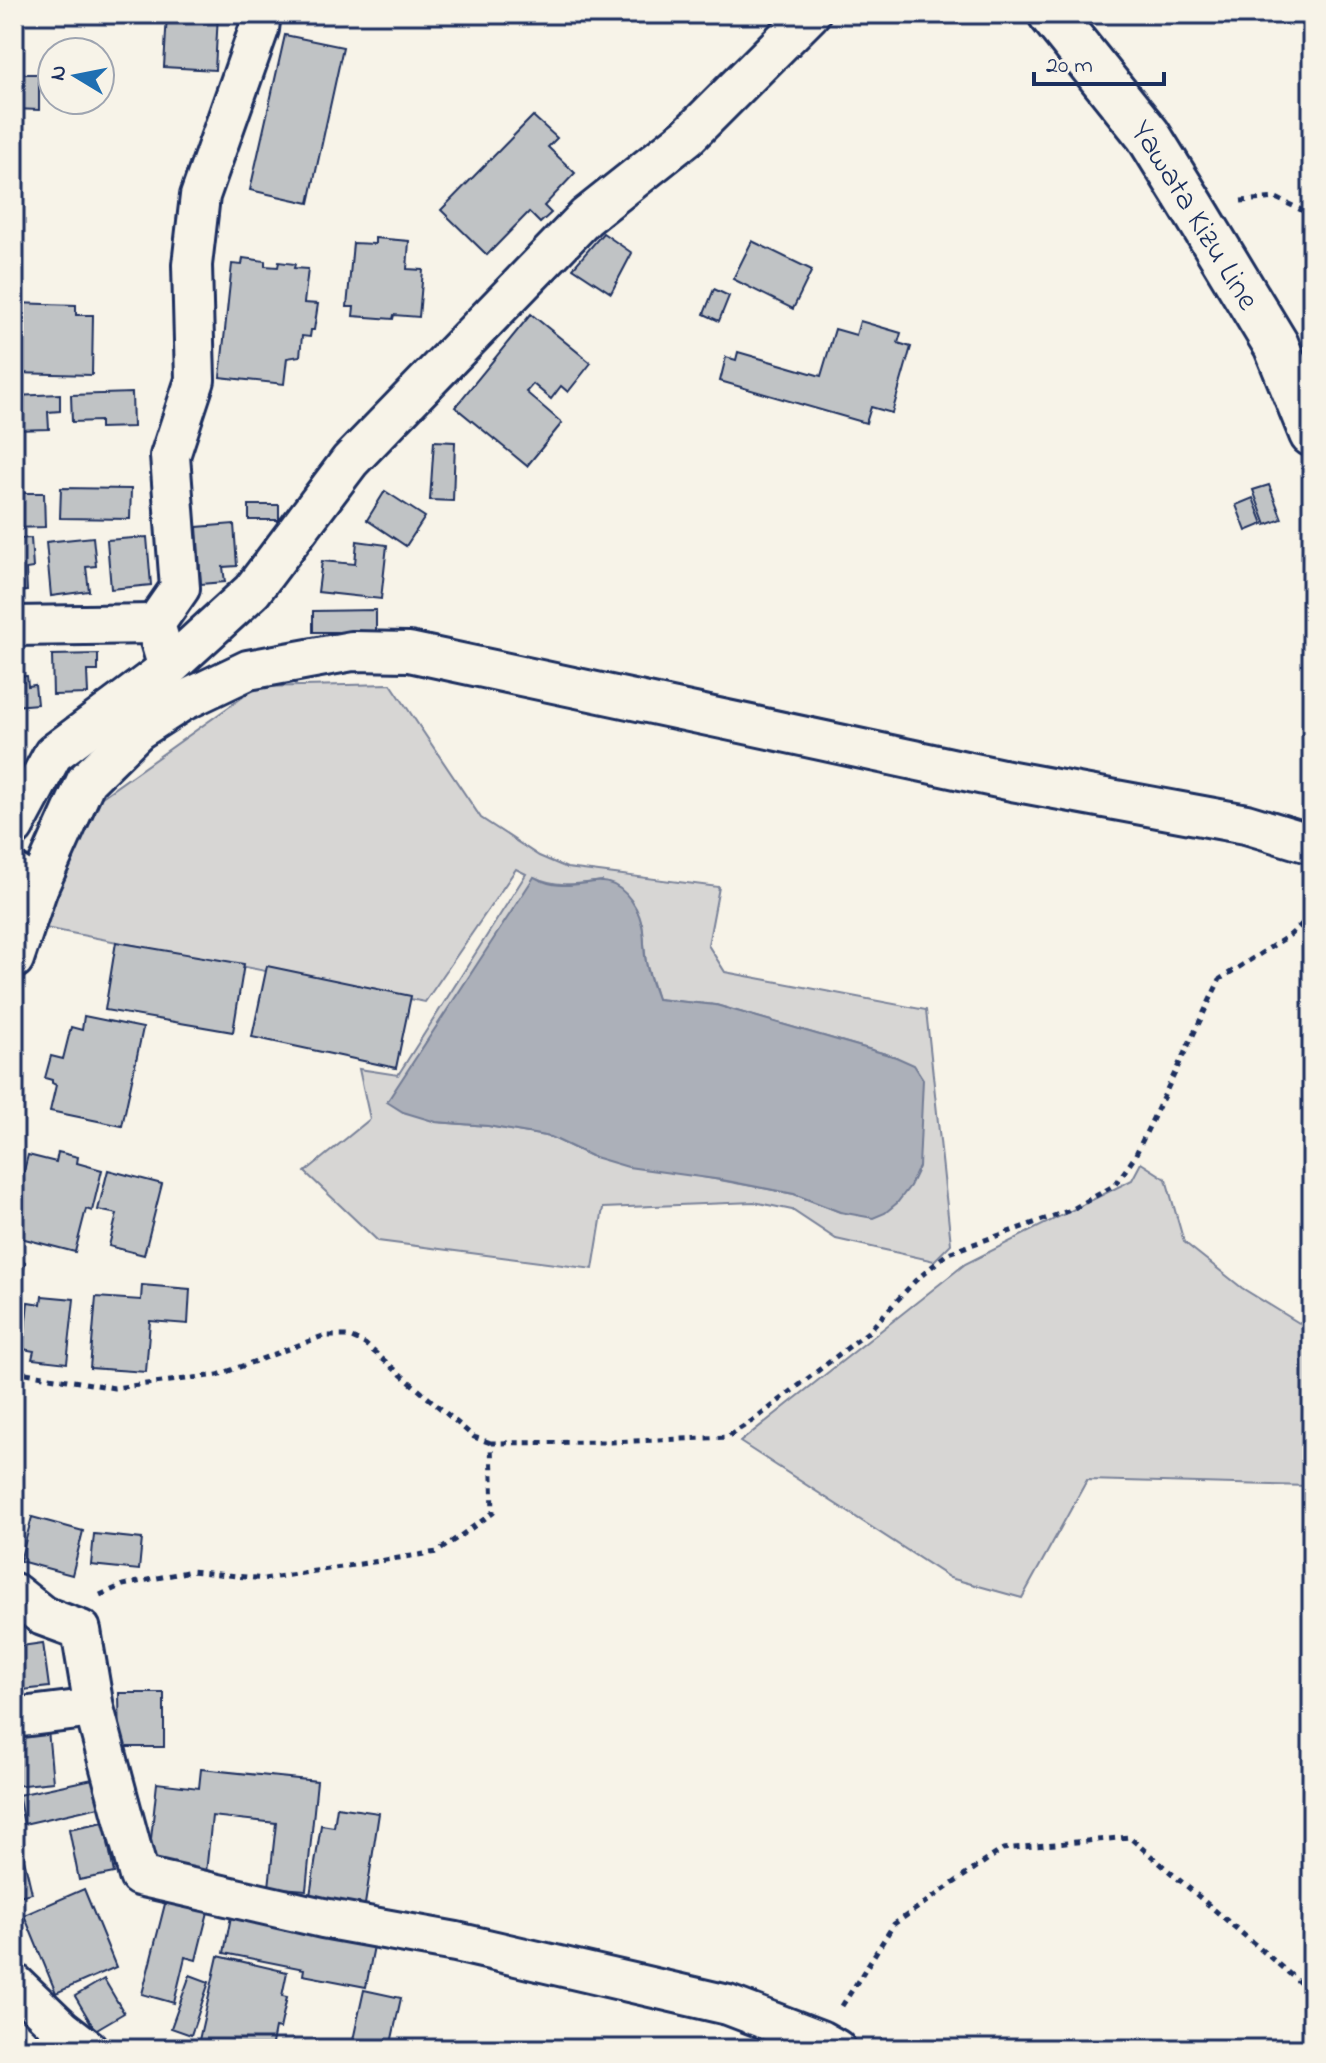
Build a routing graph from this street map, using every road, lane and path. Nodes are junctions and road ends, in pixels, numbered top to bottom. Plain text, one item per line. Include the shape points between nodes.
1 (261, 14) edge
2 (810, 14) edge
3 (1051, 14) edge
4 (1192, 206) junction
5 (1312, 215) edge
6 (1312, 434) edge
7 (155, 624) junction
8 (14, 626) edge
9 (168, 668) junction
10 (14, 827) edge
11 (1312, 844) edge
12 (26, 880) edge
13 (1312, 915) edge
14 (14, 959) edge
15 (14, 1371) edge
16 (491, 1443) junction
17 (14, 1593) edge
18 (62, 1624) junction
19 (94, 1708) junction
20 (14, 1718) edge
21 (14, 1983) edge
22 (1312, 1993) edge
23 (828, 2045) edge
24 (88, 2049) edge

1 - 7 street via 200,196 192,265 195,380 170,456 180,588
2 - 9 street via 688,136 586,217 350,461 252,591
3 - 4 main road, Yawata Kizu Line via 1148,135
4 - 5 path via 1276,198
4 - 6 main road, Yawata Kizu Line via 1276,345
7 - 8 street
7 - 9 street
9 - 10 street via 53,754
11 - 12 street via 1246,824 1012,781 409,652 352,651 248,670 138,730 86,781
12 - 14 street
13 - 16 path via 1220,979 1134,1158 1115,1185 1071,1210 948,1253 868,1332 727,1437
15 - 16 path via 114,1388 218,1375 323,1336 347,1336 365,1344 474,1437
16 - 18 path via 493,1513 437,1552 264,1579 191,1571 123,1585 87,1600
17 - 18 street
18 - 19 street via 81,1630
19 - 20 street
19 - 23 street via 139,1876 728,2005
21 - 24 street
22 - 23 path via 1129,1837 1003,1849 894,1924

